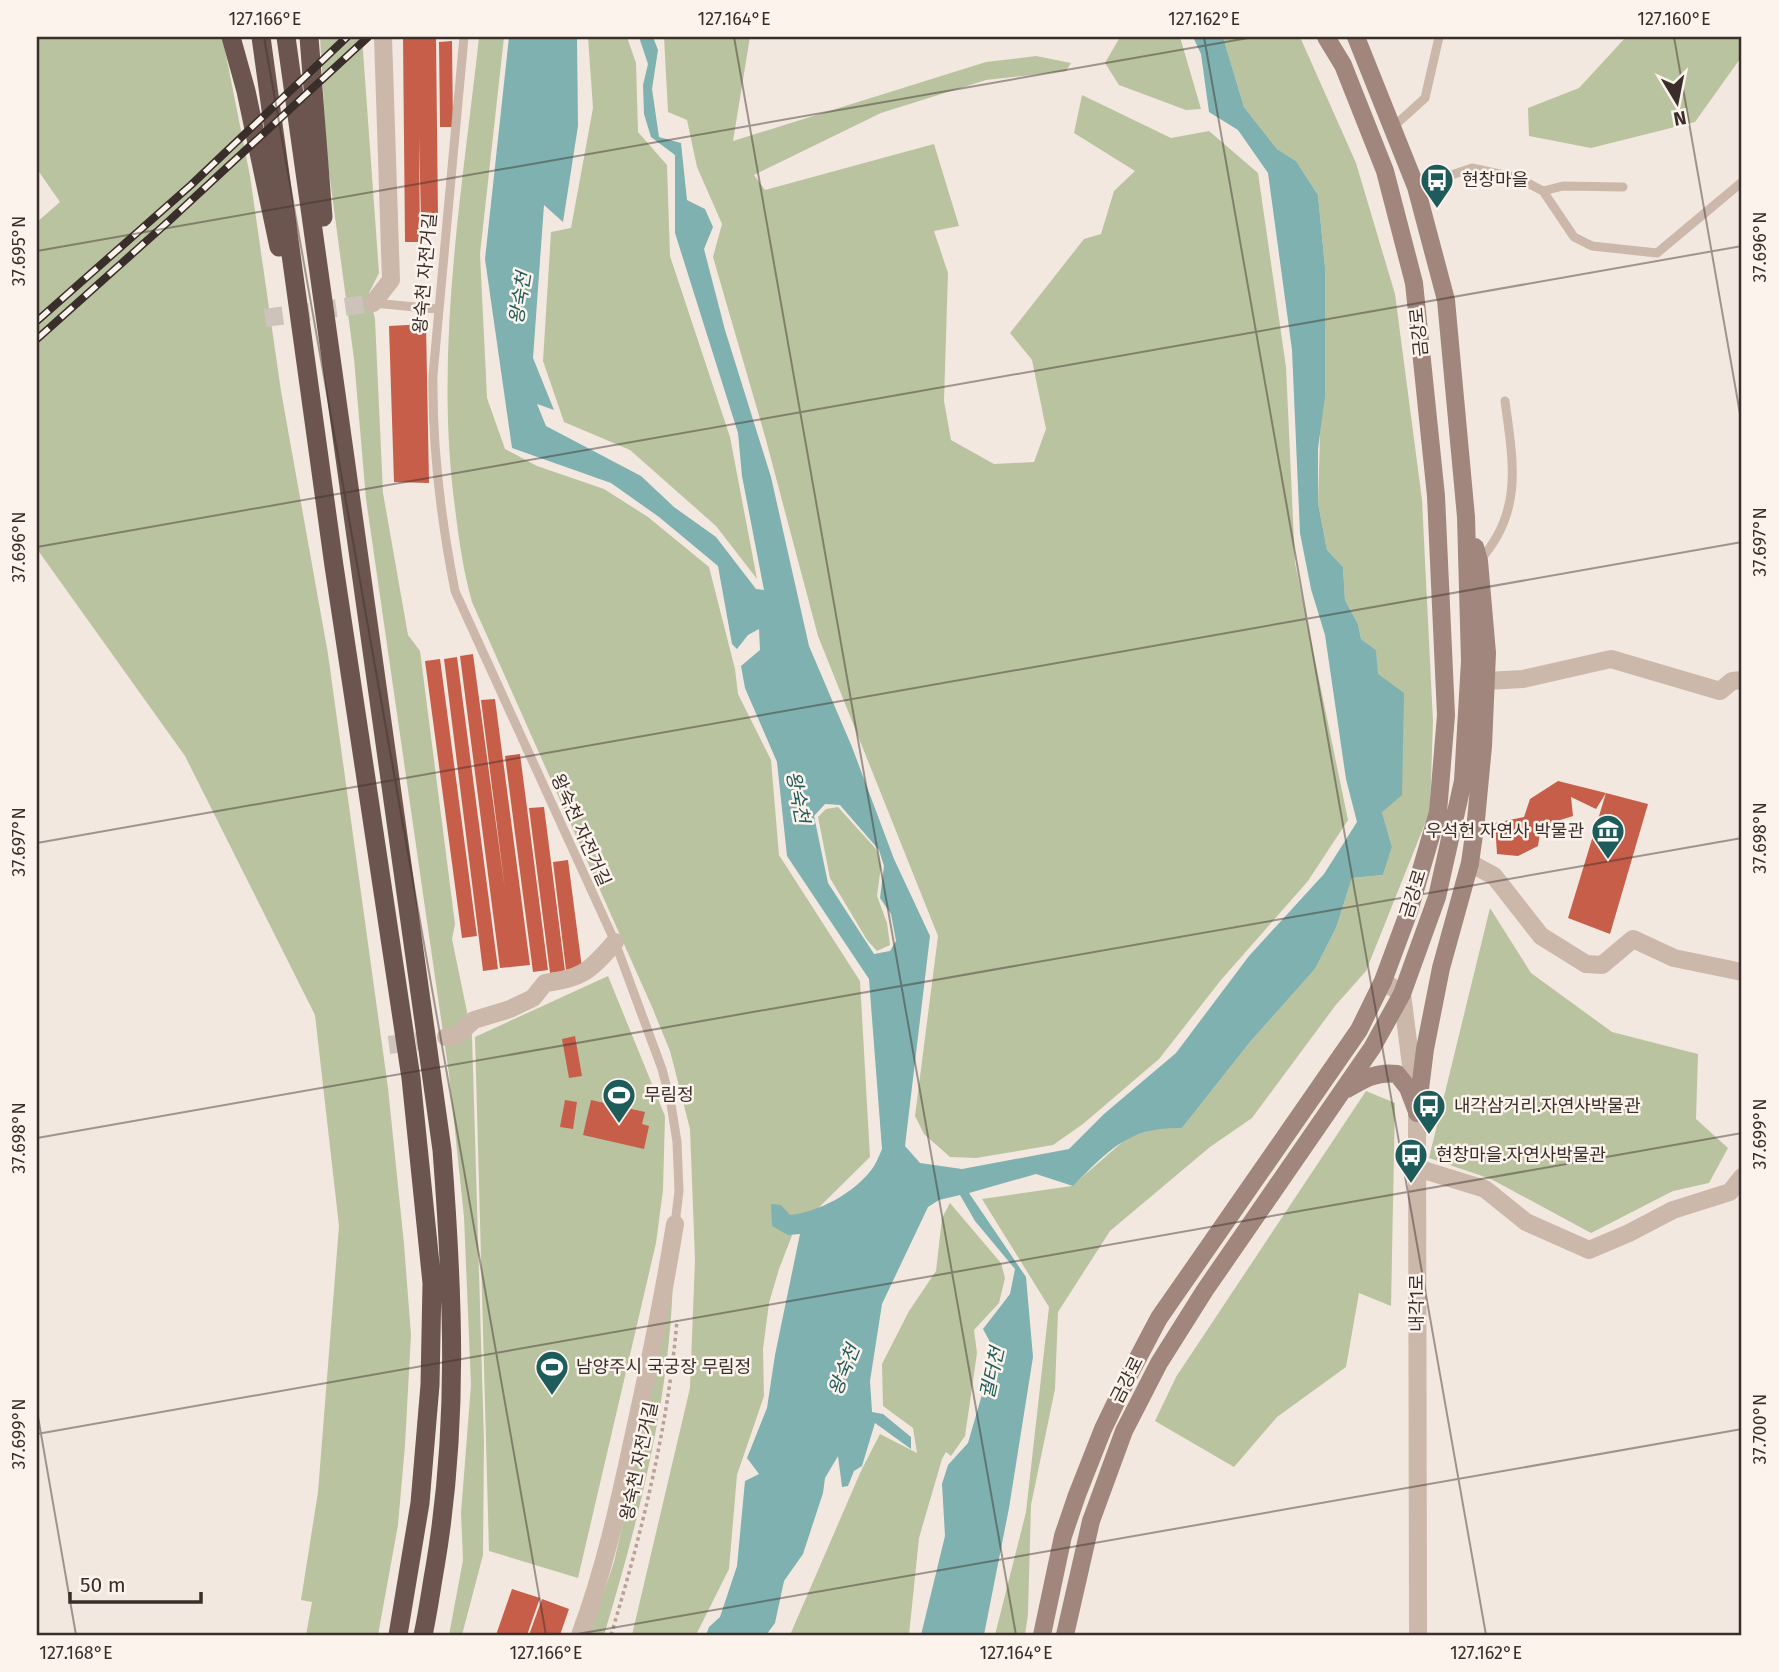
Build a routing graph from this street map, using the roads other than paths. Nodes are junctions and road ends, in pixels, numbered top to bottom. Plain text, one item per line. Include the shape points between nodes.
1 (232, 37) edge
2 (261, 37) edge
3 (286, 37) edge
4 (309, 37) edge
5 (383, 37) edge
6 (464, 37) edge
7 (1326, 37) edge
8 (1356, 37) edge
9 (1439, 37) edge
10 (1392, 127) junction
11 (1742, 182) edge
12 (1416, 187) junction
13 (1623, 187) dead end
14 (1543, 191) junction
15 (373, 303) joint
16 (437, 309) junction
17 (1505, 401) dead end
18 (337, 410) junction
19 (314, 414) junction
20 (1466, 517) junction
21 (1479, 561) junction
22 (1742, 680) edge
23 (1486, 681) junction
24 (1470, 863) junction
25 (615, 942) junction
26 (1742, 972) edge
27 (1383, 981) junction
28 (1402, 994) junction
29 (446, 1037) tunnel mouth
30 (1344, 1091) junction
31 (1417, 1113) junction
32 (1417, 1168) junction
33 (1742, 1177) edge
34 (675, 1224) joint
35 (398, 1635) edge
36 (423, 1635) edge
37 (580, 1635) edge
38 (1042, 1635) edge
39 (1065, 1635) edge
40 (1418, 1635) edge

1 - 19 highway
2 - 19 highway
3 - 18 highway
4 - 18 highway
5 - 15 street via 391,280
6 - 16 lane, 왕숙천 자전거길
7 - 27 main road, 금강로 via 1343,65 1385,171 1414,283 1436,496 1447,715 1438,812
8 - 10 main road, 금강로
9 - 10 lane via 1425,98
10 - 12 main road, 금강로
11 - 14 lane via 1657,253 1592,246 1574,237
12 - 14 lane via 1472,168 1518,178
12 - 20 main road, 금강로 via 1446,300
13 - 14 lane via 1563,186
15 - 16 lane
16 - 25 lane, 왕숙천 자전거길 via 433,421 456,590
17 - 21 lane via 1513,481 1506,519
18 - 36 highway via 424,1013 452,1276 453,1374 444,1514
19 - 35 highway via 411,1077 432,1283 430,1385 420,1503
20 - 21 main road
20 - 28 main road, 금강로 via 1470,661 1463,781 1437,897
21 - 23 main road
22 - 23 street via 1732,681 1720,691 1611,659 1523,679
23 - 24 main road
24 - 26 street via 1494,876 1541,936 1586,964 1602,965 1633,939 1674,958
24 - 31 main road via 1440,968
25 - 29 street via 592,968 570,980 545,983 533,998 474,1020 456,1036
25 - 34 lane, 왕숙천 자전거길 via 671,1104 679,1191
27 - 28 street
27 - 38 main road, 금강로 via 1359,1030 1159,1318 1130,1373 1102,1429 1073,1506
28 - 30 main road, 금강로
28 - 31 street, 내각1로
30 - 31 main road via 1369,1076 1397,1074
30 - 39 main road, 금강로 via 1205,1290 1124,1430 1091,1521
31 - 32 street, 내각1로
32 - 33 street via 1485,1189 1526,1222 1589,1250 1673,1210 1730,1192
32 - 40 street, 내각1로
34 - 37 street via 618,1507

